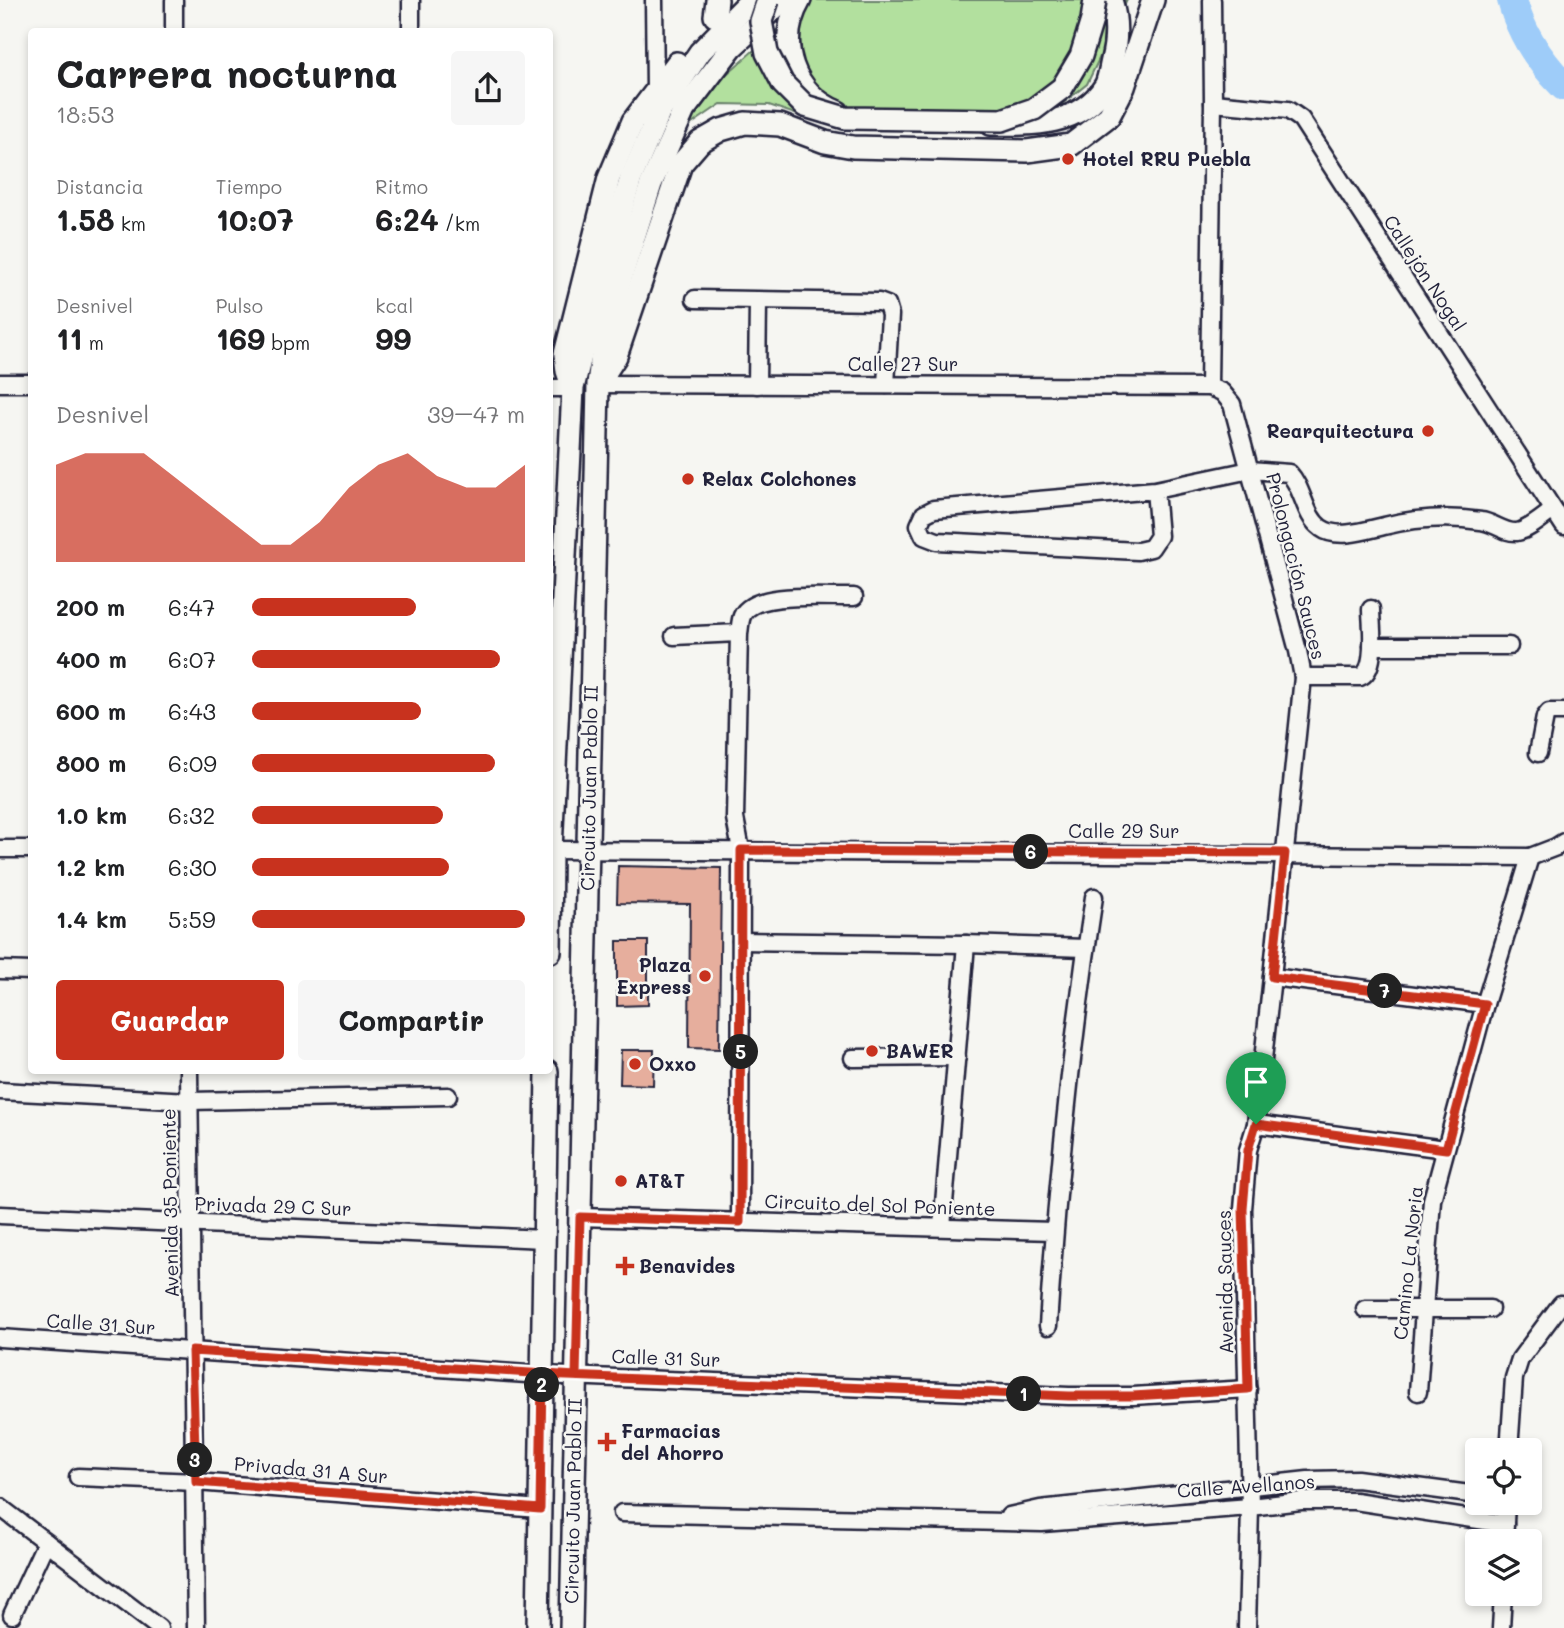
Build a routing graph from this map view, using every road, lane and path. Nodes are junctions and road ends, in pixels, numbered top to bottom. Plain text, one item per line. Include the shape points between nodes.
1 (174, 0) edge
2 (411, 0) edge
3 (654, 0) edge
4 (730, 0) edge
5 (751, 0) edge
6 (768, 0) edge
7 (783, 0) edge
8 (800, 0) edge
9 (1095, 0) edge
10 (1111, 0) edge
11 (1153, 0) edge
12 (1212, 0) edge
13 (716, 8) edge
14 (174, 28) edge
15 (411, 28) edge
16 (655, 91) junction
17 (1213, 103) junction
18 (695, 299) dead end
19 (758, 300) junction
20 (0, 383) edge
21 (28, 383) edge
22 (598, 384) junction
23 (757, 385) junction
24 (887, 385) junction
25 (1209, 387) junction
26 (553, 388) edge
27 (573, 388) junction
28 (1250, 470) junction
29 (1155, 490) junction
30 (1553, 510) junction
31 (1564, 526) edge
32 (855, 597) dead end
33 (1371, 609) dead end
34 (739, 633) junction
35 (674, 636) dead end
36 (1372, 646) junction
37 (1509, 646) dead end
38 (1303, 677) junction
39 (1564, 712) edge
40 (1538, 753) dead end
41 (553, 790) edge
42 (1564, 842) edge
43 (0, 849) edge
44 (28, 849) edge
45 (553, 850) edge
46 (587, 850) junction
47 (741, 850) junction
48 (1285, 853) junction
49 (1530, 857) junction
50 (1094, 897) dead end
51 (741, 941) junction
52 (967, 944) junction
53 (1086, 948) junction
54 (0, 970) edge
55 (28, 971) edge
56 (1272, 977) junction
57 (1485, 1004) junction
58 (957, 1057) junction
59 (853, 1058) dead end
60 (190, 1074) edge
61 (547, 1074) edge
62 (0, 1091) edge
63 (448, 1096) dead end
64 (190, 1101) junction
65 (1256, 1124) junction
66 (1446, 1149) junction
67 (0, 1215) edge
68 (580, 1217) junction
69 (740, 1222) junction
70 (191, 1224) junction
71 (942, 1227) junction
72 (1054, 1231) junction
73 (544, 1238) junction
74 (1561, 1304) dead end
75 (1424, 1308) junction
76 (1365, 1309) dead end
77 (1490, 1309) dead end
78 (1048, 1326) dead end
79 (0, 1338) edge
80 (192, 1351) junction
81 (542, 1375) junction
82 (576, 1376) junction
83 (1248, 1389) junction
84 (1418, 1392) dead end
85 (1510, 1438) edge
86 (78, 1477) dead end
87 (196, 1482) junction
88 (1249, 1485) junction
89 (1465, 1493) edge
90 (0, 1507) edge
91 (1250, 1507) junction
92 (540, 1509) junction
93 (622, 1513) dead end
94 (1505, 1515) edge
95 (990, 1521) junction
96 (1505, 1524) junction
97 (1505, 1529) edge
98 (46, 1542) junction
99 (1503, 1606) edge
100 (12, 1615) dead end
101 (159, 1628) edge
102 (197, 1628) edge
103 (538, 1628) edge
104 (571, 1628) edge
105 (1247, 1628) edge
106 (1502, 1628) edge

1 - 14 street
2 - 15 street
3 - 16 street
4 - 13 main road
5 - 27 main road, Circuito Juan Pablo II via 700,52 660,111 631,178
6 - 9 main road, bridge via 761,21 767,53 783,83 806,106 845,118 1002,120 1034,109 1062,88 1081,56
7 - 22 main road, Circuito Juan Pablo II via 732,47 684,110 647,197 603,347
8 - 10 main road via 790,26 789,56 800,82 820,104 862,121 1033,125 1071,114 1091,102 1107,84 1115,49
11 - 22 main road via 1124,87 1109,116 1064,147 1027,151 853,147 780,125 745,124 700,142 681,164 616,356
12 - 17 street
13 - 16 main road
16 - 27 main road via 634,121 609,177 565,354
17 - 25 street
17 - 30 street, Callejón Nogal via 1288,110 1301,119
18 - 19 street
19 - 23 street
19 - 24 street via 887,305
20 - 21 street
22 - 23 street, Calle 27 Sur
22 - 46 main road, Circuito Juan Pablo II
23 - 24 street, Calle 27 Sur
24 - 25 street, Calle 27 Sur
25 - 28 street, Prolongación Sauces via 1222,392 1232,404
26 - 27 street
27 - 41 main road, Circuito Juan Pablo II
28 - 29 street
28 - 30 street via 1289,473 1299,483 1311,518 1322,530 1338,533 1424,518 1480,520 1518,532
28 - 38 street, Prolongación Sauces
29 - 29 street via 934,509 924,514 919,525 924,536 937,541 1138,551 1151,548 1159,536
30 - 31 street, Callejón Nogal
32 - 34 street via 766,599 742,616
33 - 36 street
34 - 35 street
34 - 47 street via 735,818
36 - 37 street
36 - 38 street via 1367,675
38 - 48 street, Prolongación Sauces
39 - 40 street via 1549,712 1545,717
42 - 49 street
43 - 44 street
45 - 46 street, Calle 29 Sur
46 - 47 street, Calle 29 Sur
46 - 68 main road, Circuito Juan Pablo II
47 - 48 street, Calle 29 Sur
47 - 51 street
48 - 49 street, Calle 29 Sur
48 - 56 street, Avenida Sauces
49 - 57 street, Camino La Noria
50 - 53 street
51 - 52 street
51 - 69 street
52 - 53 street
52 - 58 street
53 - 72 street
54 - 55 street
56 - 57 street
56 - 65 street, Avenida Sauces
57 - 66 street, Camino La Noria
58 - 59 street
58 - 71 street
60 - 64 street, Avenida 35 Poniente
61 - 73 main road, Circuito Juan Pablo II
62 - 64 street
63 - 64 street
64 - 70 street, Avenida 35 Poniente
65 - 66 street
65 - 83 street, Avenida Sauces via 1248,1150 1243,1209
66 - 75 street, Camino La Noria via 1432,1200
67 - 70 street, Privada 29 C Sur
68 - 69 street, Circuito del Sol Poniente
68 - 82 main road, Circuito Juan Pablo II
69 - 71 street, Circuito del Sol Poniente
70 - 73 street, Privada 29 C Sur
70 - 80 street, Avenida 35 Poniente
71 - 72 street, Circuito del Sol Poniente
72 - 78 street
73 - 81 main road, Circuito Juan Pablo II
74 - 85 street via 1520,1359 1514,1378
75 - 76 street
75 - 77 street
75 - 84 street, Camino La Noria
79 - 80 street, Calle 31 Sur
80 - 81 street, Calle 31 Sur
80 - 87 street, Avenida 35 Poniente
81 - 82 street, Calle 31 Sur
81 - 92 main road, Circuito Juan Pablo II
82 - 83 street, Calle 31 Sur via 1069,1396
82 - 104 main road, Circuito Juan Pablo II
83 - 88 street, Avenida Sauces
86 - 87 street, Privada 31 A Sur
87 - 92 street, Privada 31 A Sur
87 - 102 street, Avenida 35 Poniente
88 - 89 street, Calle Avellanos via 1357,1479
88 - 91 street, Avenida Sauces
88 - 95 street, Calle Avellanos via 1040,1508
90 - 98 street
91 - 95 street, Calle Avellanos via 1042,1523
91 - 96 street, Calle Avellanos via 1355,1501
91 - 105 street, Avenida Sauces
92 - 103 main road, Circuito Juan Pablo II
93 - 95 street, Calle Avellanos
94 - 96 street
96 - 97 street
98 - 100 street
98 - 101 street
99 - 106 street

